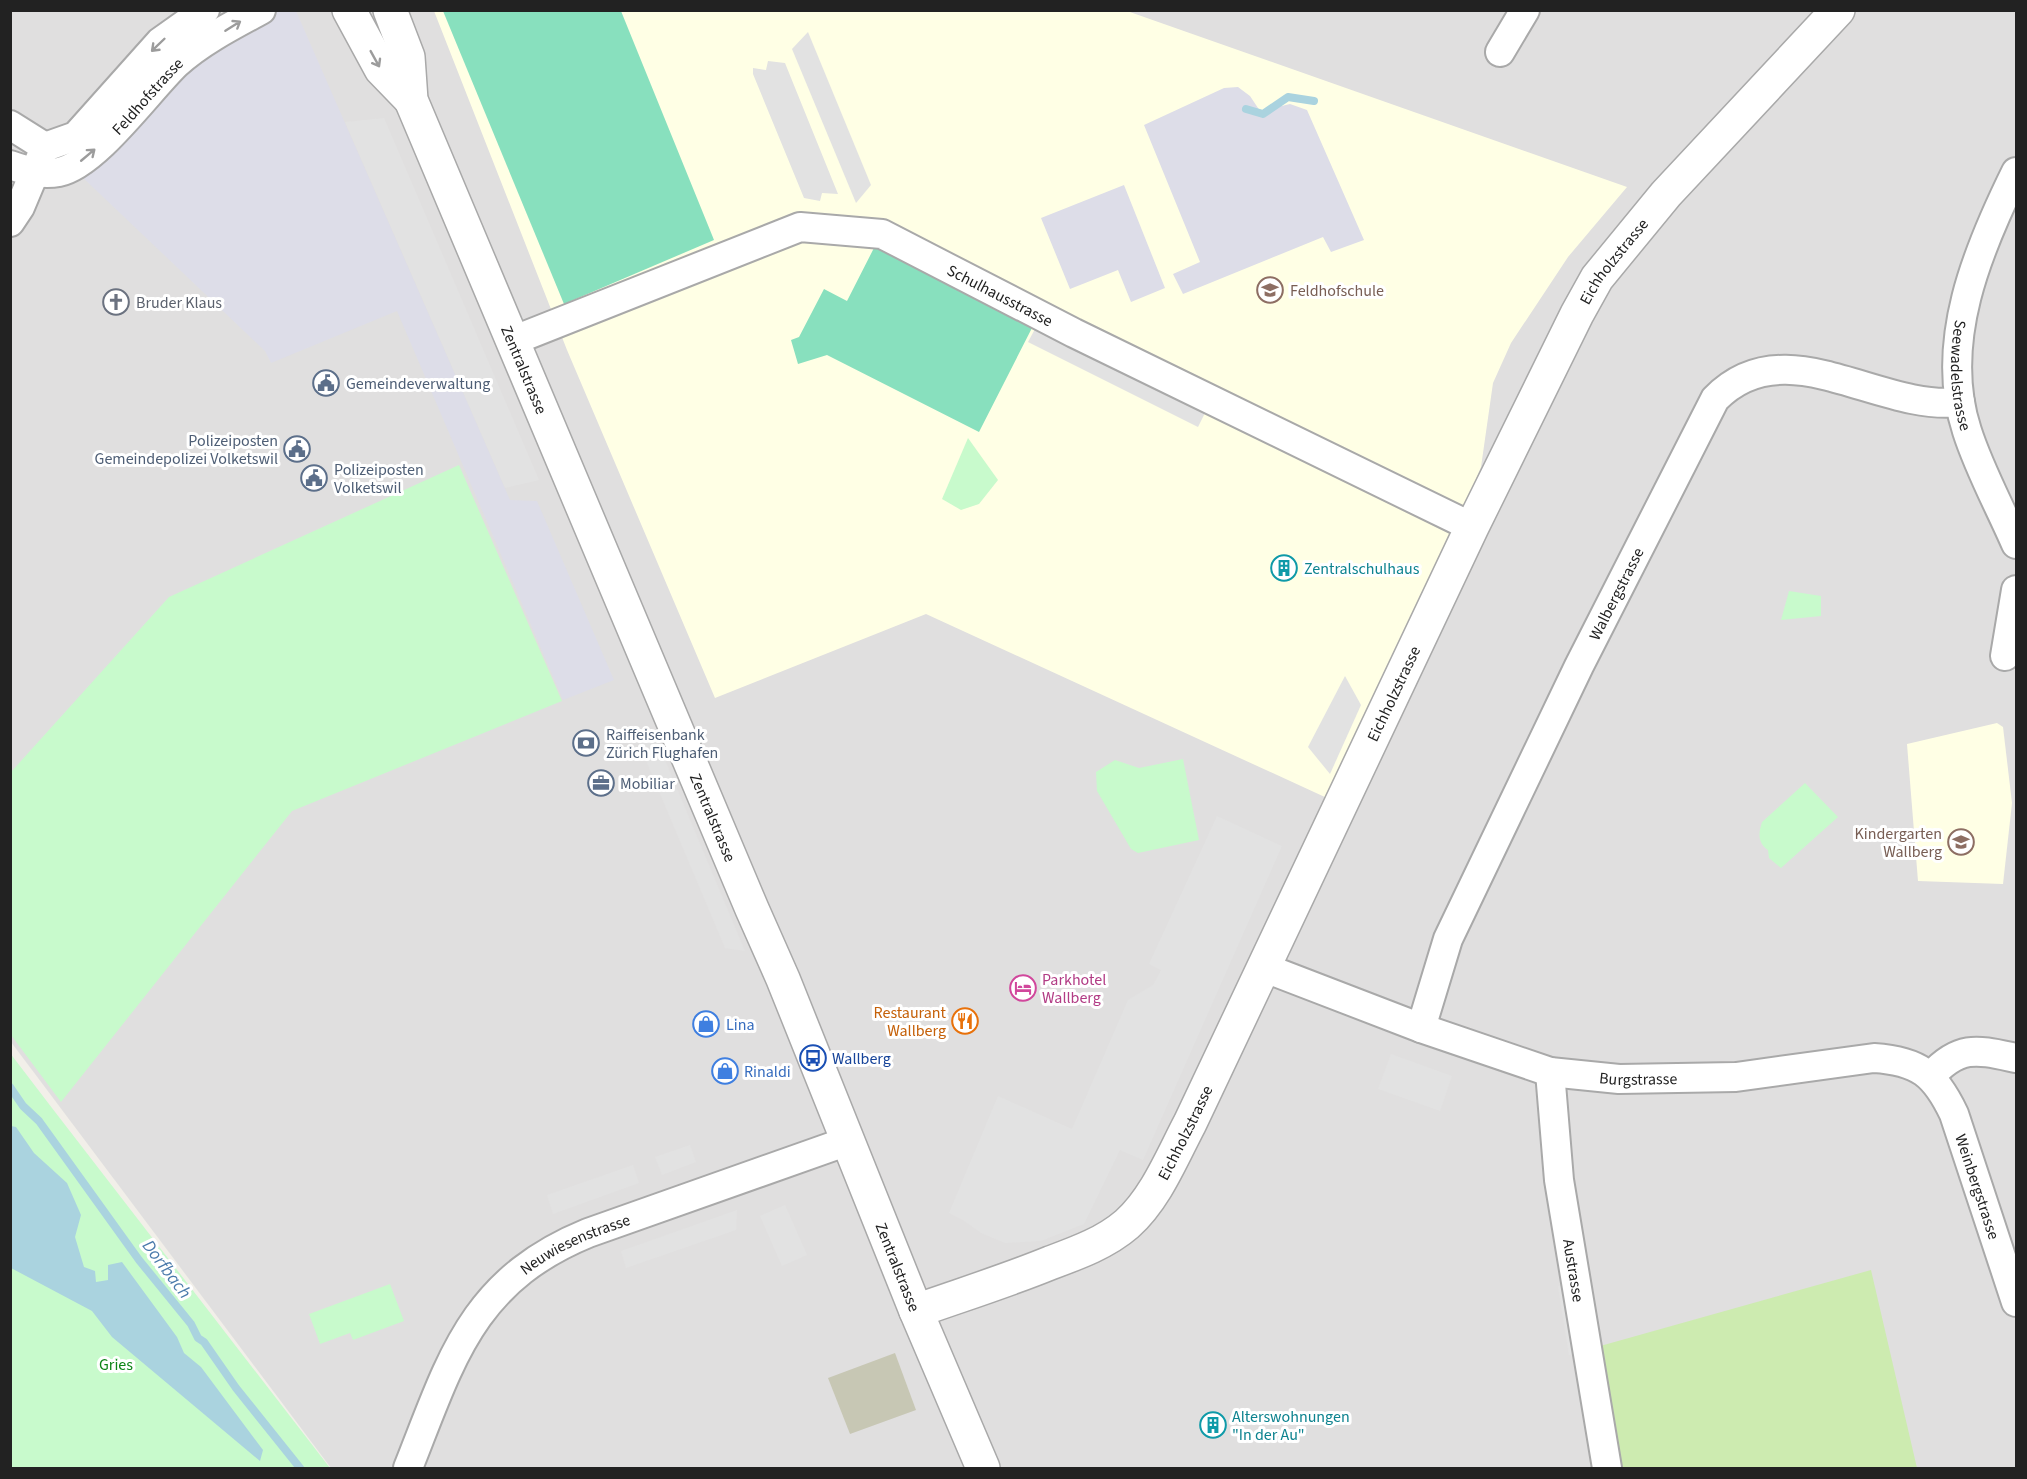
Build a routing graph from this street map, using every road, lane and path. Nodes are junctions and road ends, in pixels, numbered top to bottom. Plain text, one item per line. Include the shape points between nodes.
1 (205, 10) edge
2 (261, 10) edge
3 (349, 10) edge
4 (390, 10) edge
5 (1525, 10) edge
6 (1838, 10) edge
7 (1500, 52) dead end
8 (411, 100) junction
9 (10, 125) edge
10 (45, 147) junction
11 (23, 169) edge
12 (2016, 172) edge
13 (10, 222) edge
14 (512, 341) junction
15 (1960, 402) junction
16 (1472, 527) junction
17 (2016, 544) edge
18 (2016, 590) edge
19 (2005, 656) dead end
20 (1265, 968) junction
21 (1421, 1029) junction
22 (2016, 1058) edge
23 (1550, 1071) junction
24 (1931, 1076) junction
25 (848, 1141) junction
26 (2016, 1302) edge
27 (916, 1311) junction
28 (408, 1468) edge
29 (983, 1468) edge
30 (1606, 1468) edge

1 -> 10 street, Feldhofstrasse via 160,42 76,136
11 -> 2 street, Feldhofstrasse via 61,171 87,159 178,63
3 -> 8 street, Zentralstrasse via 381,69
4 - 8 street, Zentralstrasse via 408,57
5 - 7 street
6 - 16 street, Eichholzstrasse via 1666,194 1597,278
8 - 14 street, Zentralstrasse
9 - 10 street
10 - 11 street
11 - 13 street via 20,207
12 - 15 street, Seewadelstrasse via 1986,238 1962,318 1957,365
14 - 16 street, Schulhausstrasse via 800,227 882,234 1074,333
14 - 25 street, Zentralstrasse
15 - 17 street, Seewadelstrasse via 1967,431
15 - 21 street, Walbergstrasse via 1942,404 1793,369 1749,375 1730,384 1715,399 1579,666 1448,939
16 - 20 street, Eichholzstrasse
18 - 19 street
20 - 21 street, Burgstrasse
20 - 27 street, Eichholzstrasse via 1165,1170 1127,1224 1101,1242 1067,1257
21 - 23 street, Burgstrasse
22 - 24 street via 1972,1050 1944,1061
23 - 24 street, Burgstrasse via 1619,1079 1736,1077 1874,1058 1894,1059
23 - 30 street, Austrasse via 1559,1180
24 - 26 street, Weinbergstrasse via 1954,1114
25 - 27 street, Zentralstrasse
25 - 28 street, Neuwiesenstrasse via 588,1233 558,1245 526,1265 488,1302 462,1342
27 - 29 street, Zentralstrasse

